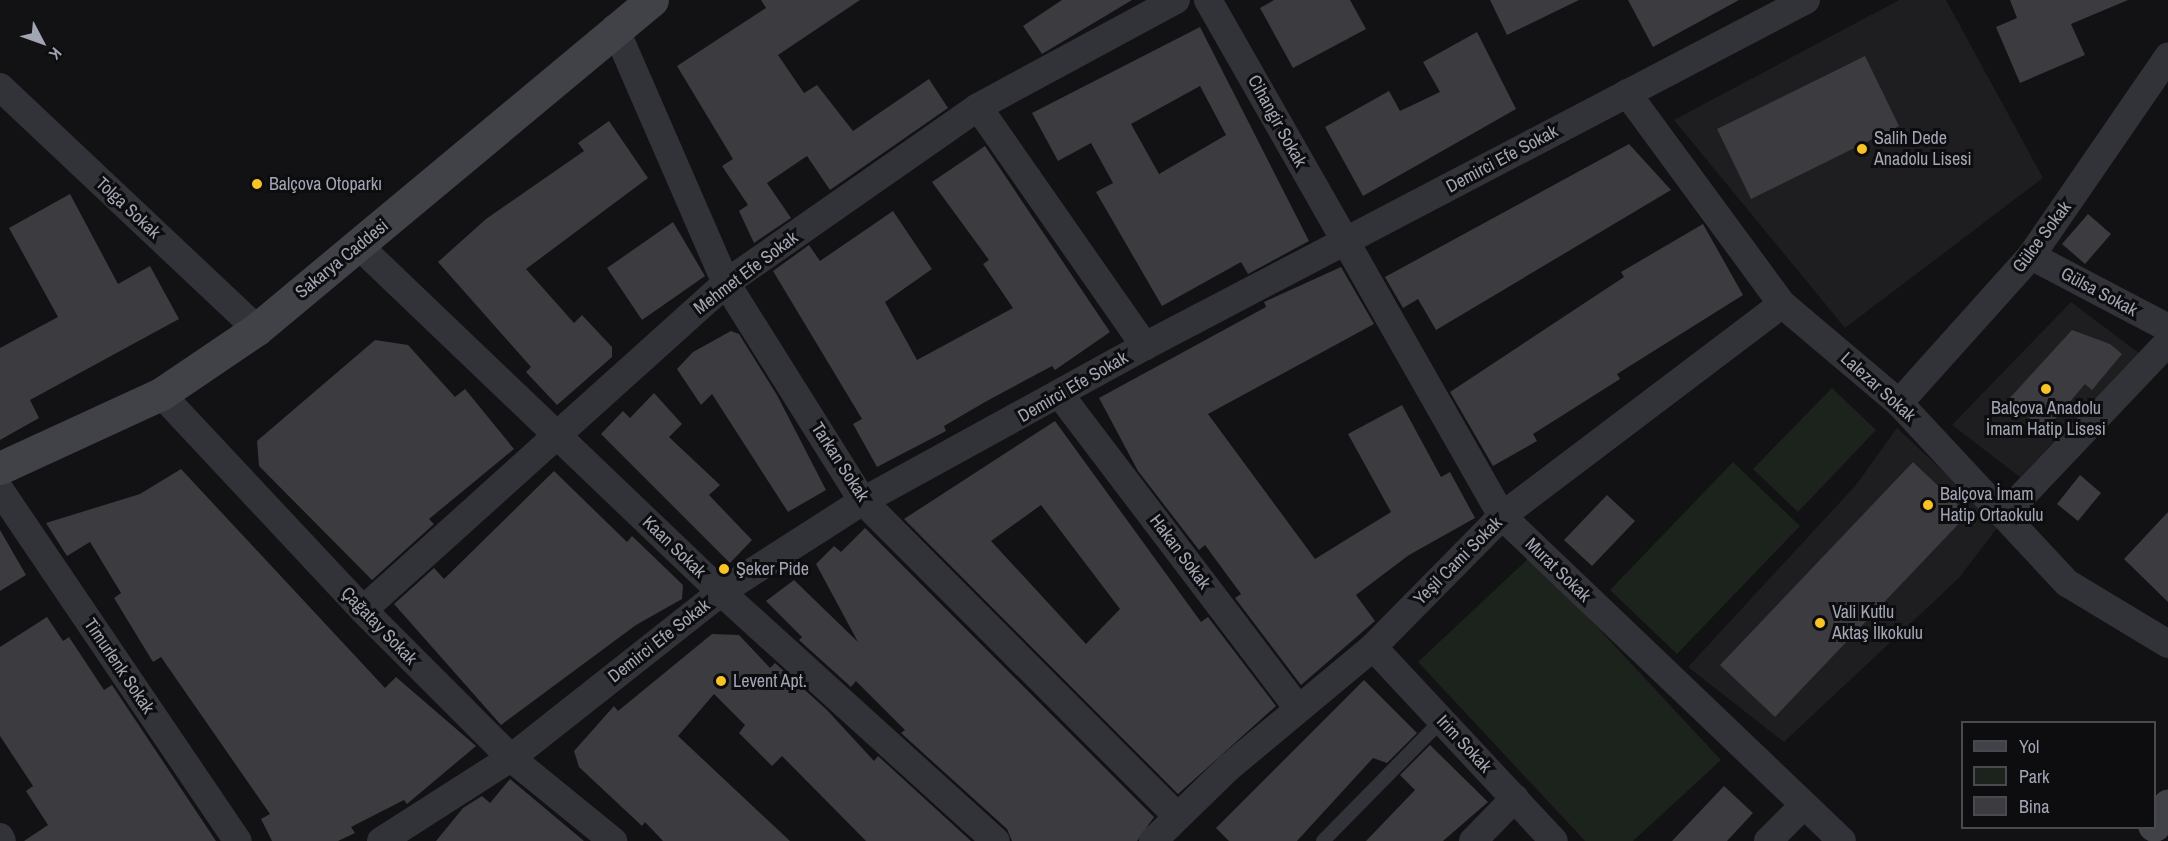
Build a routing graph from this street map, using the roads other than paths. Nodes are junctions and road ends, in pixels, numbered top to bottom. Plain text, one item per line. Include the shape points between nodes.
1 (652, 0) edge
2 (1176, 0) edge
3 (1208, 0) edge
4 (1806, 0) edge
5 (1765, 9) edge
6 (615, 28) junction
7 (2168, 57) edge
8 (0, 87) edge
9 (1626, 93) junction
10 (978, 107) junction
11 (1345, 242) junction
12 (359, 246) junction
13 (2031, 256) junction
14 (726, 283) junction
15 (1782, 304) junction
16 (2168, 328) edge
17 (257, 329) junction
18 (2168, 342) edge
19 (1144, 346) junction
20 (161, 394) junction
21 (1061, 396) junction
22 (1899, 403) junction
23 (557, 435) junction
24 (0, 468) edge
25 (0, 490) edge
26 (863, 501) junction
27 (2004, 515) junction
28 (1502, 516) junction
29 (721, 592) junction
30 (363, 610) junction
31 (2168, 644) edge
32 (1373, 647) junction
33 (1298, 708) junction
34 (1442, 720) junction
35 (511, 758) junction
36 (1515, 798) junction
37 (1804, 805) junction
38 (2168, 806) edge
39 (1177, 816) junction
40 (2156, 823) edge
41 (238, 841) edge
42 (381, 841) edge
43 (613, 841) edge
44 (996, 841) edge
45 (1153, 841) edge
46 (1323, 841) edge
47 (1473, 841) edge
48 (1554, 841) edge
49 (1768, 841) edge
50 (1842, 841) edge

1 - 6 main road, Sakarya Caddesi
2 - 10 street, Mehmet Efe Sokak
3 - 11 street, Cihangir Sokak
4 - 5 street, Demirci Efe Sokak
5 - 9 street, Demirci Efe Sokak
6 - 12 main road, Sakarya Caddesi
6 - 14 street, Tarkan Sokak
7 - 13 street, Gülce Sokak
8 - 17 street, Tolga Sokak
9 - 11 street, Demirci Efe Sokak
9 - 15 street, Lalezar Sokak
10 - 14 street, Mehmet Efe Sokak
10 - 19 street
11 - 19 street, Demirci Efe Sokak
11 - 28 street, Murat Sokak
12 - 17 main road, Sakarya Caddesi
12 - 23 street, Kaan Sokak
13 - 16 street, Gülsa Sokak
13 - 22 street, Gülce Sokak
14 - 23 street, Mehmet Efe Sokak
14 - 26 street, Tarkan Sokak
15 - 22 street, Lalezar Sokak
15 - 28 street, Yeşil Cami Sokak
17 - 20 main road, Sakarya Caddesi
18 - 27 street
19 - 21 street, Demirci Efe Sokak
20 - 24 main road, Sakarya Caddesi
20 - 30 street, Çağatay Sokak
21 - 26 street, Demirci Efe Sokak
21 - 33 street, Hakan Sokak
22 - 27 street, Lalezar Sokak
23 - 29 street, Kaan Sokak
23 - 30 street, Mehmet Efe Sokak
25 - 41 street, Timurlenk Sokak
26 - 29 street, Demirci Efe Sokak
26 - 39 street, Tarkan Sokak
27 - 31 street, Lalezar Sokak via 2067,583
28 - 32 street, Yeşil Cami Sokak
28 - 37 street, Murat Sokak
29 - 35 street, Demirci Efe Sokak
29 - 44 street, Kaan Sokak
30 - 35 street, Çağatay Sokak
32 - 33 street, Yeşil Cami Sokak
32 - 34 street, Irim Sokak
33 - 39 street, Yeşil Cami Sokak
34 - 36 street, Irim Sokak
34 - 46 lane
35 - 42 street, Demirci Efe Sokak
35 - 43 street, Çağatay Sokak
36 - 47 street
36 - 48 street, Irim Sokak
37 - 49 street
37 - 50 street, Murat Sokak
38 - 40 main road
39 - 45 street, Yeşil Cami Sokak

